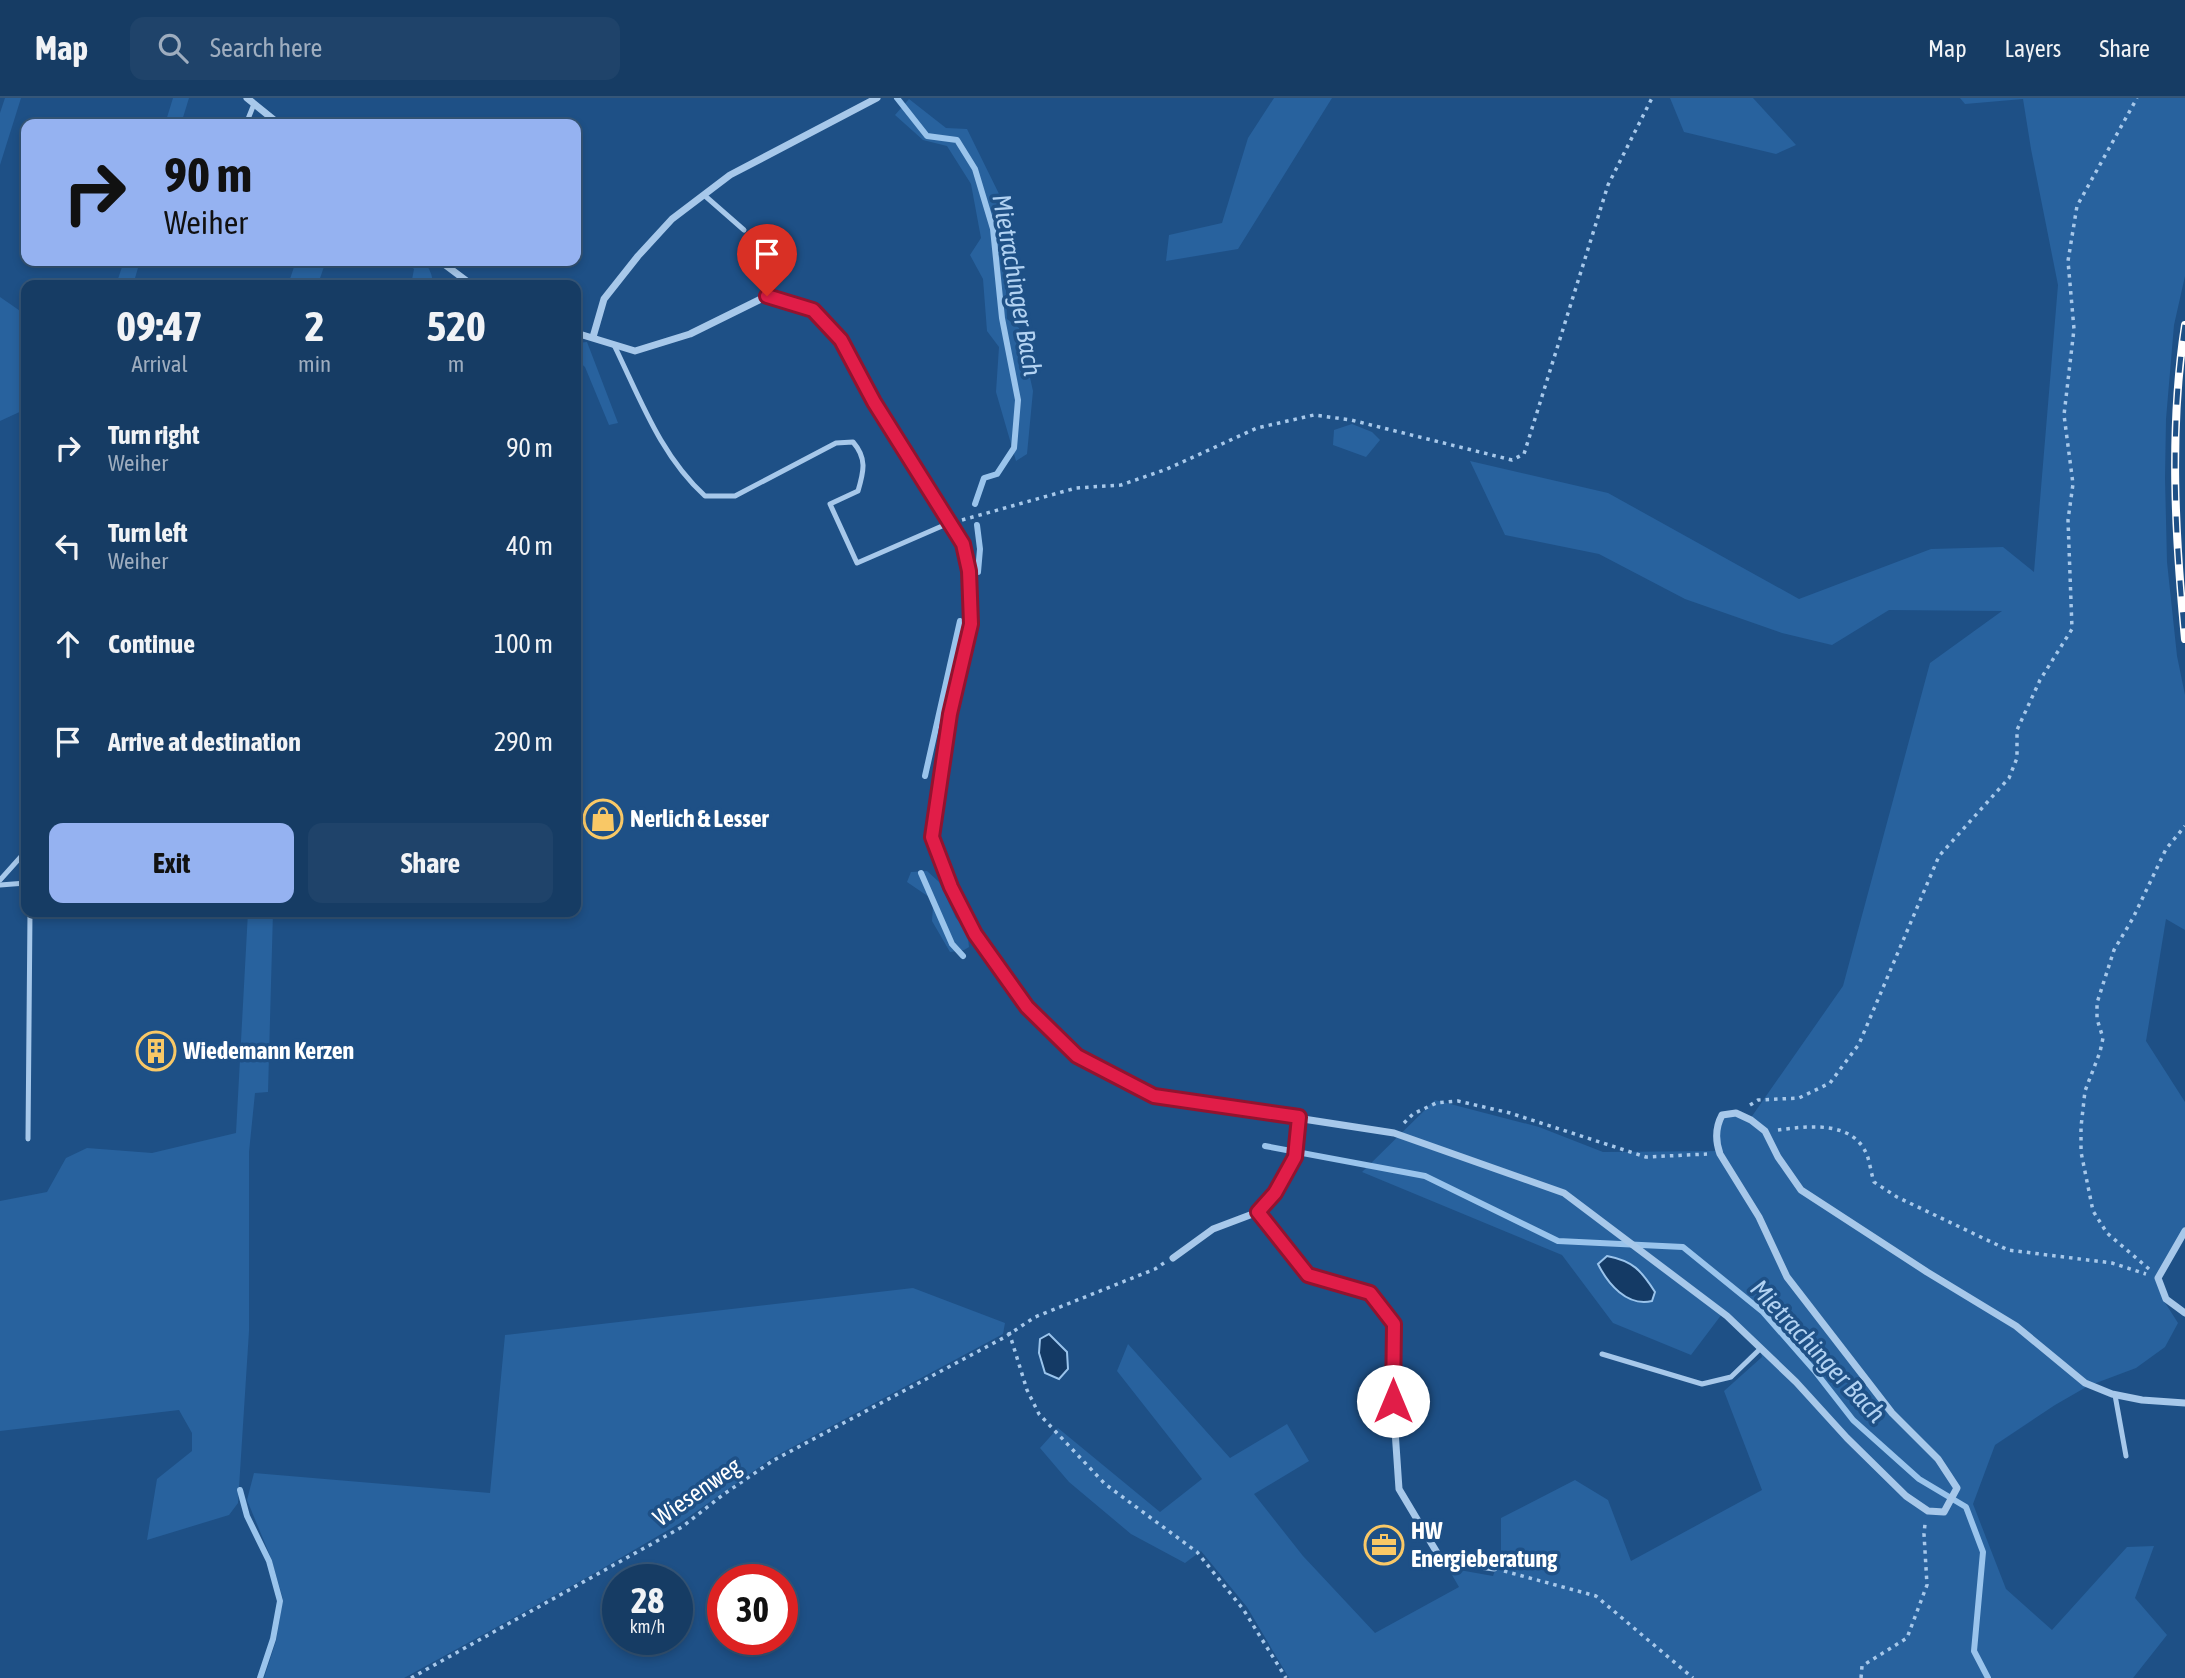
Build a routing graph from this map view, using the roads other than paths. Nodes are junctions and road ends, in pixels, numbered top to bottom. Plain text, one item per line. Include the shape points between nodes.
1 (247, 98) edge
2 (877, 98) edge
3 (254, 104) junction
4 (248, 119) edge
5 (273, 119) edge
6 (704, 195) junction
7 (744, 230) dead end
8 (447, 266) edge
9 (465, 280) edge
10 (581, 334) edge
11 (593, 337) junction
12 (614, 344) junction
13 (949, 523) junction
14 (21, 857) edge
15 (0, 880) edge
16 (21, 883) edge
17 (0, 885) edge
18 (30, 917) edge
19 (1299, 1117) junction
20 (28, 1139) dead end
21 (1258, 1212) junction
22 (2185, 1231) edge
23 (1173, 1258) road end
24 (2185, 1313) edge
25 (1760, 1349) junction
26 (1602, 1354) dead end
27 (2115, 1395) junction
28 (2185, 1403) edge
29 (2126, 1456) dead end
30 (1494, 1568) road end

1 - 3 street
2 - 6 street via 730,175
3 - 4 lane
3 - 5 street
6 - 7 lane
6 - 11 street via 672,219 629,266 604,299
8 - 9 street
10 - 11 street
11 - 12 street
12 - 13 street via 635,351 690,334 767,296 813,310 841,340
12 - 13 lane via 650,423 686,479 705,496 735,496 836,443 853,442 862,453 865,470 858,491 830,504 857,563
13 - 19 street via 963,544 969,571 971,624 950,714 932,837 975,934 1027,1007 1077,1056 1154,1096
14 - 15 lane
16 - 17 lane
18 - 20 lane
19 - 21 street via 1295,1157
19 - 25 street via 1394,1133 1564,1193 1727,1316
21 - 23 street via 1213,1229
21 - 30 street via 1308,1275 1370,1293 1394,1324 1399,1489 1442,1561
22 - 24 street via 2158,1278 2166,1299
25 - 26 lane via 1731,1377 1702,1384
25 - 27 street via 1906,1496 1928,1511 1944,1512 1957,1488 1938,1459 1892,1413 1787,1277 1759,1217 1720,1154 1716,1125 1722,1115 1736,1113 1765,1131 1801,1190 2016,1325 2085,1383
27 - 28 street
27 - 29 lane

